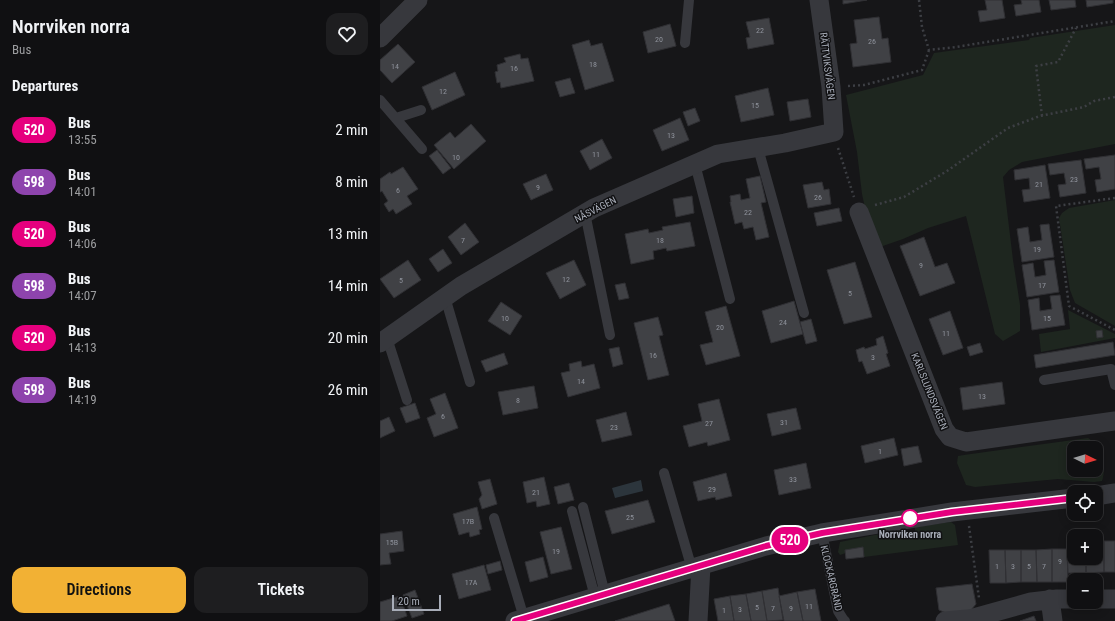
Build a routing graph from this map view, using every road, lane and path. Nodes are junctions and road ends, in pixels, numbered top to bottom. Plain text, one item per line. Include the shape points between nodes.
1 (418, 0) edge
2 (689, 0) edge
3 (818, 0) edge
4 (919, 0) edge
5 (1115, 21) edge
6 (1076, 28) junction
7 (380, 38) edge
8 (685, 43) dead end
9 (929, 50) junction
10 (832, 87) junction
11 (1115, 96) edge
12 (380, 100) edge
13 (421, 110) dead end
14 (1042, 116) junction
15 (396, 118) junction
16 (834, 132) junction
17 (758, 148) junction
18 (422, 149) dead end
19 (696, 164) junction
20 (1115, 198) edge
21 (859, 212) junction
22 (585, 213) junction
23 (445, 297) junction
24 (730, 300) dead end
25 (804, 313) dead end
26 (1115, 330) edge
27 (610, 335) dead end
28 (384, 340) edge
29 (1044, 380) dead end
30 (470, 382) dead end
31 (1115, 385) edge
32 (407, 400) dead end
33 (1115, 421) edge
34 (664, 473) dead end
35 (1115, 493) edge
36 (1103, 495) edge
37 (1067, 499) edge
38 (583, 507) dead end
39 (572, 511) dead end
40 (494, 518) dead end
41 (822, 533) junction
42 (971, 540) dead end
43 (697, 567) junction
44 (977, 586) dead end
45 (600, 596) junction
46 (1067, 599) edge
47 (1103, 599) edge
48 (1115, 599) edge
49 (1050, 600) junction
50 (520, 620) edge
51 (965, 620) edge
52 (698, 621) edge
53 (845, 621) edge
54 (945, 621) edge
55 (1053, 621) edge

1 - 7 street
2 - 8 lane
3 - 10 street, RÄTTVIKSVÄGEN
4 - 9 path via 922,27
5 - 6 path
6 - 9 path
6 - 14 path via 1058,62 1036,66
9 - 10 path via 922,70 864,85
10 - 16 street, RÄTTVIKSVÄGEN
11 - 14 path via 1094,101 1084,107
12 - 15 lane
13 - 15 lane
14 - 21 path via 1008,128 947,171 904,197
15 - 18 lane
16 - 17 street, NÅSVÄGEN
16 - 21 path
17 - 19 street, NÅSVÄGEN via 718,154
17 - 25 lane
19 - 22 street, NÅSVÄGEN
19 - 24 lane
20 - 26 path via 1056,206 1069,306
21 - 33 street, KARLSLUNDSVÄGEN via 944,429 950,437 966,442
22 - 23 street, NÅSVÄGEN
22 - 27 lane
23 - 28 street, NÅSVÄGEN
23 - 30 lane
28 - 32 lane
29 - 31 lane via 1111,369
34 - 43 lane
35 - 36 street
37 - 41 street via 952,512
38 - 45 lane
39 - 45 lane
40 - 50 lane
41 - 43 street via 766,546
41 - 53 lane, KLOCKARGRÄND via 838,611
42 - 44 path
43 - 45 street
43 - 52 street
45 - 50 street
46 - 49 street
47 - 48 street
49 - 51 street via 1030,602
49 - 55 street
51 - 54 street

